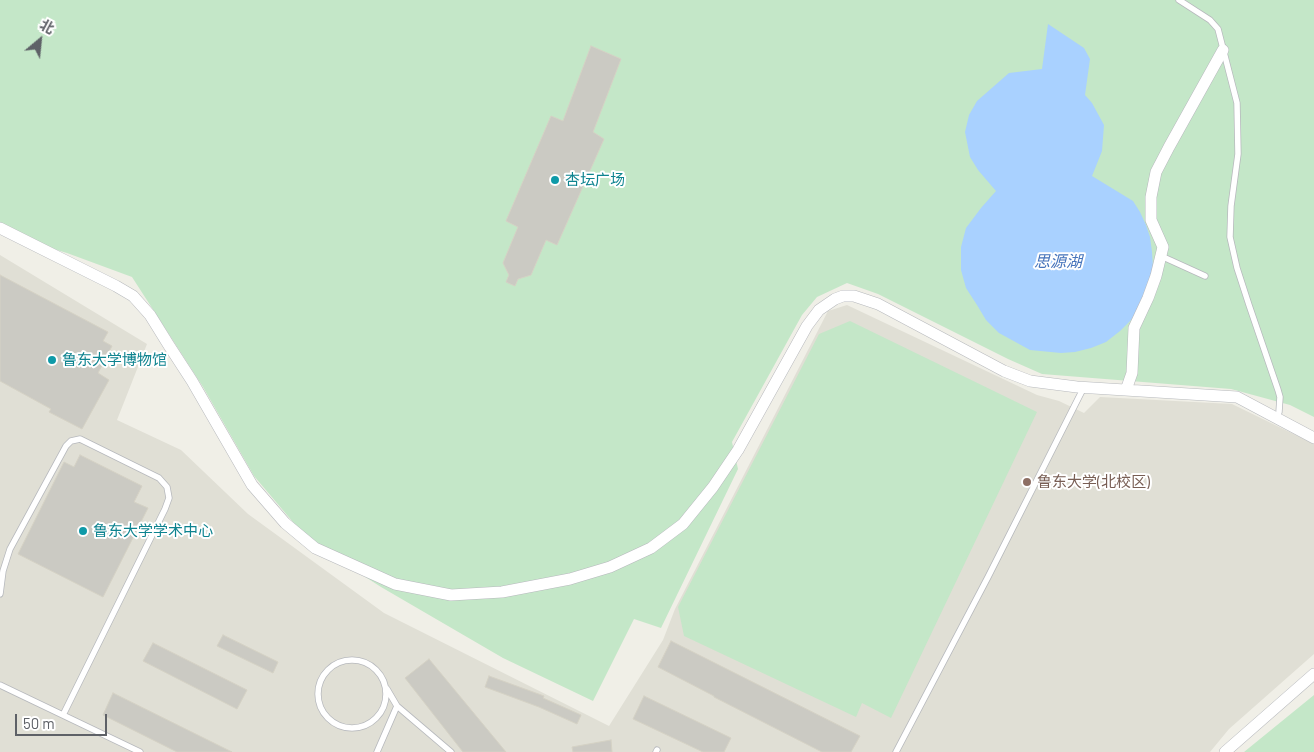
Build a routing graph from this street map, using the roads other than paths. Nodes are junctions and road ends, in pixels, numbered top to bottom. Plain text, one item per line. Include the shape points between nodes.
1 (1179, 0) edge
2 (1222, 50) junction
3 (0, 228) edge
4 (1161, 256) junction
5 (1205, 276) dead end
6 (1084, 387) junction
7 (1126, 390) junction
8 (1276, 418) junction
9 (1314, 438) edge
10 (0, 594) edge
11 (1314, 674) edge
12 (0, 685) edge
13 (386, 688) junction
14 (397, 706) junction
15 (63, 715) junction
16 (140, 752) edge
17 (377, 752) edge
18 (451, 752) edge
19 (896, 752) edge
20 (1226, 752) edge

1 - 2 lane via 1210,20 1218,30
2 - 4 street via 1156,172 1150,197 1151,220 1163,247
2 - 8 lane via 1237,103 1238,154 1230,237 1237,268 1278,390 1280,398
3 - 6 street via 133,296 150,315 192,381 252,485 285,523 315,548 395,584 451,595 502,592 570,579 610,567 651,548 683,524 738,450 807,326 818,310 835,299 854,296 878,304 1030,381
4 - 5 lane
4 - 7 street via 1148,298 1134,328 1132,373
6 - 7 street
6 - 19 lane
7 - 8 street via 1237,396
8 - 9 street
10 - 15 lane via 10,549 71,441 80,439 160,478 169,498 165,509
11 - 20 street
12 - 15 lane
13 - 13 lane via 373,667 350,660 328,670 318,692 326,715 338,725 354,728 376,718 384,704
13 - 14 lane
14 - 17 lane
14 - 18 lane
15 - 16 lane

